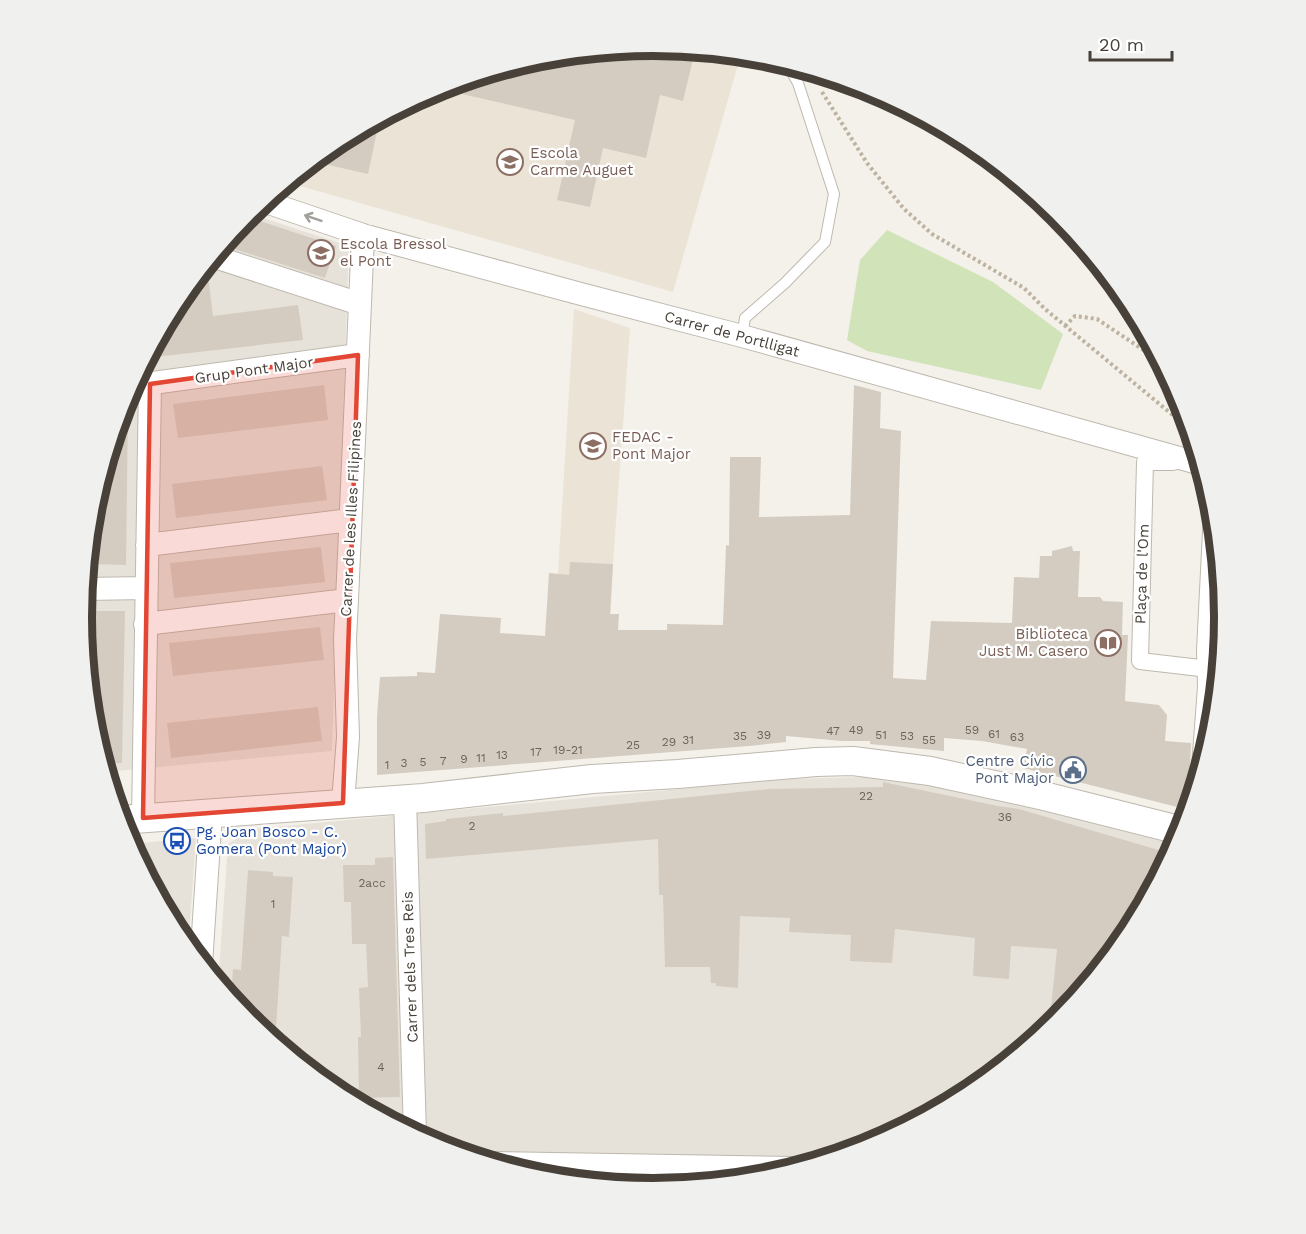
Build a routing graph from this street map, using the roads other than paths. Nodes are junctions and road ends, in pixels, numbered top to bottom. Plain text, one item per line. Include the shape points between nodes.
1 (793, 74) edge
2 (273, 204) edge
3 (363, 235) junction
4 (221, 259) edge
5 (360, 304) junction
6 (742, 336) junction
7 (358, 355) junction
8 (141, 385) edge
9 (141, 386) edge
10 (1192, 462) edge
11 (1192, 463) edge
12 (350, 520) junction
13 (147, 544) junction
14 (1213, 575) edge
15 (146, 588) junction
16 (93, 589) edge
17 (347, 600) junction
18 (145, 624) junction
19 (1209, 669) junction
20 (1207, 706) edge
21 (405, 799) junction
22 (343, 804) junction
23 (211, 813) junction
24 (131, 819) edge
25 (1173, 829) edge
26 (202, 951) edge
27 (415, 1125) edge
28 (526, 1164) edge
29 (765, 1168) edge

1 - 6 lane via 834,194 825,242 745,318
3 -> 2 street, Carrer de Portlligat
3 - 5 street, Carrer de les Illes Filipines
3 - 6 street, Carrer de Portlligat
4 - 5 street
5 - 7 street, Carrer de les Illes Filipines
6 - 10 street, Carrer de Portlligat
7 - 8 street, Grup Pont Major
7 - 12 street, Carrer de les Illes Filipines
9 - 13 street, Grup Pont Major
11 - 19 street, Plaça de l'Om via 1146,462 1140,661
12 - 13 street
12 - 17 street, Carrer de les Illes Filipines
13 - 15 street, Grup Pont Major
14 - 19 street
15 - 16 street
15 - 18 street, Grup Pont Major
17 - 18 street
17 - 22 street, Carrer de les Illes Filipines via 348,737
18 - 24 street, Grup Pont Major
19 - 20 street
21 - 22 street
21 - 25 street via 592,779 853,761 930,771
21 - 27 street, Carrer dels Tres Reis
22 - 23 street
23 - 24 street
23 - 26 street
28 - 29 street

